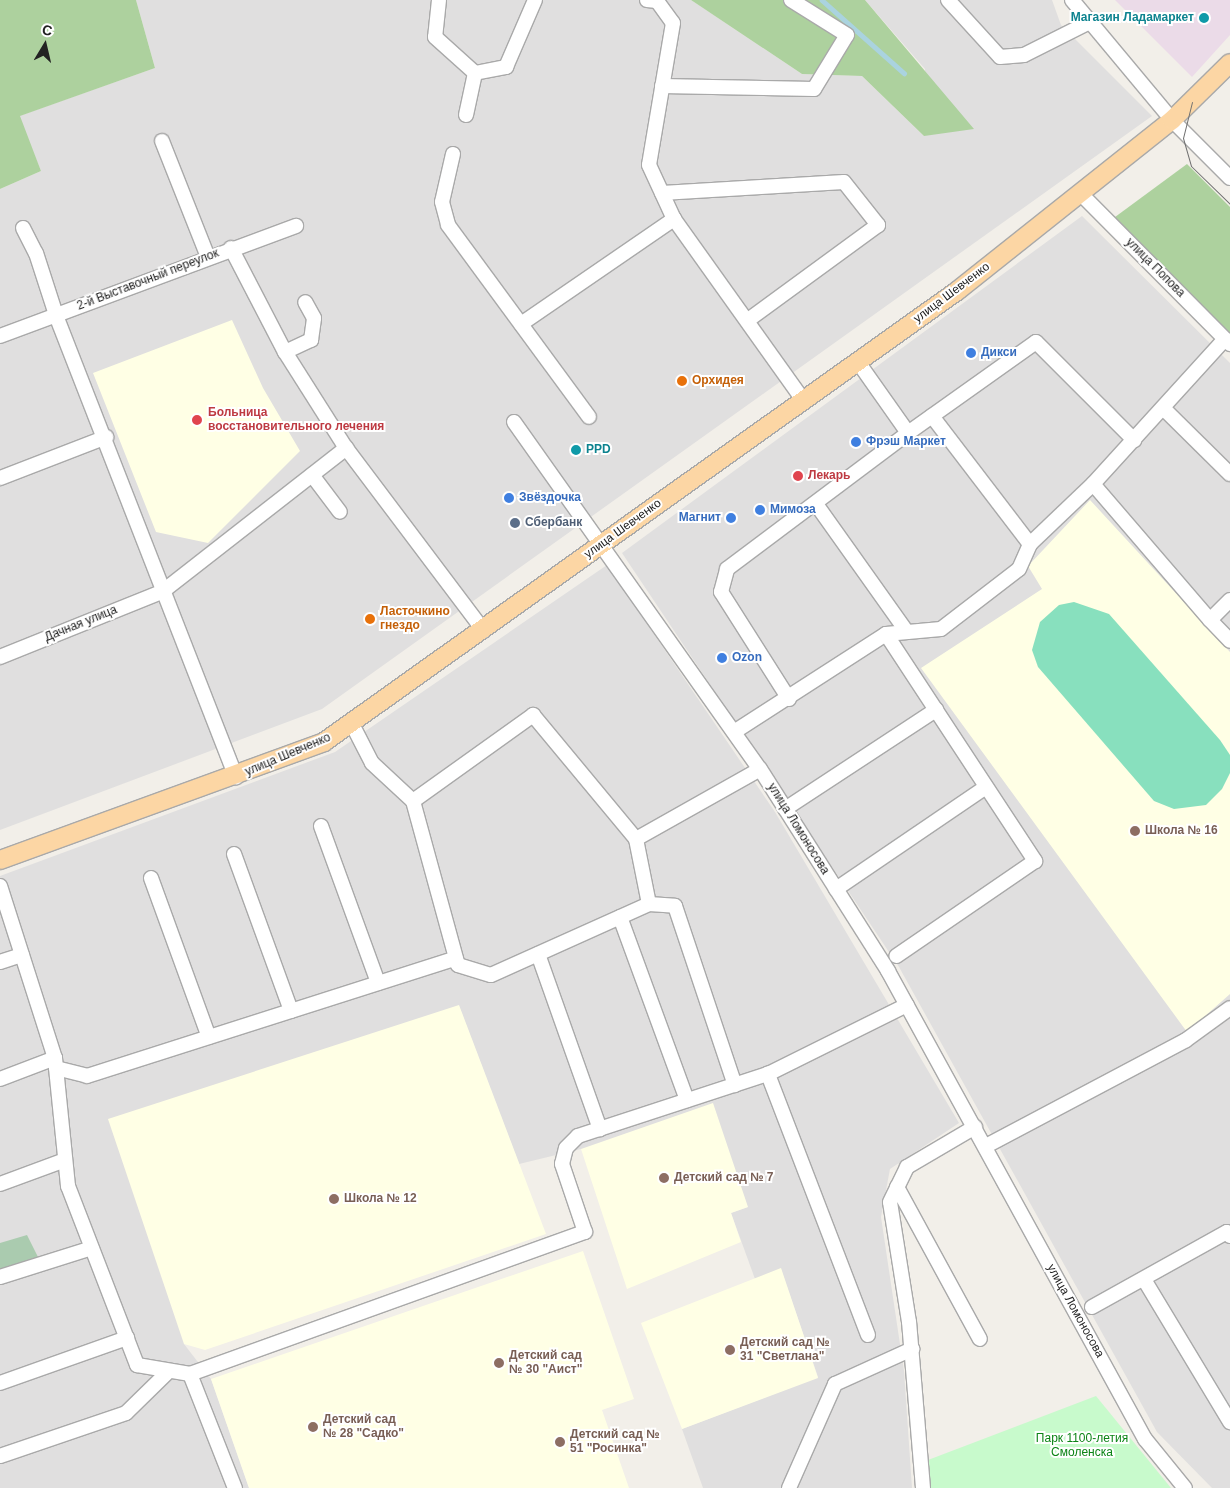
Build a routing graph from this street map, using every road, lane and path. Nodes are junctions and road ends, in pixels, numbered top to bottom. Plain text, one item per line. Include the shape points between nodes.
1 (439, 0) edge
2 (535, 0) edge
3 (647, 0) edge
4 (791, 0) edge
5 (948, 0) edge
6 (1072, 0) edge
7 (1090, 22) junction
8 (1230, 63) edge
9 (474, 74) junction
10 (662, 86) junction
11 (466, 115) dead end
12 (1172, 120) junction
13 (162, 141) dead end
14 (453, 154) dead end
15 (1230, 178) edge
16 (662, 193) junction
17 (1080, 193) junction
18 (674, 219) junction
19 (296, 226) dead end
20 (22, 228) dead end
21 (231, 248) junction
22 (208, 257) junction
23 (306, 302) dead end
24 (56, 318) junction
25 (747, 321) junction
26 (521, 324) junction
27 (0, 336) edge
28 (1228, 342) edge
29 (285, 352) junction
30 (858, 362) junction
31 (804, 401) junction
32 (1163, 408) junction
33 (932, 416) junction
34 (589, 418) dead end
35 (514, 422) dead end
36 (908, 433) junction
37 (106, 437) junction
38 (1134, 440) junction
39 (346, 448) junction
40 (1230, 474) edge
41 (312, 475) junction
42 (0, 478) edge
43 (1093, 484) junction
44 (816, 504) junction
45 (340, 512) dead end
46 (603, 544) junction
47 (1030, 544) junction
48 (162, 592) junction
49 (1230, 600) edge
50 (1210, 620) junction
51 (484, 631) junction
52 (906, 632) junction
53 (886, 634) junction
54 (1230, 641) edge
55 (0, 657) edge
56 (789, 699) junction
57 (936, 710) junction
58 (352, 724) junction
59 (734, 732) junction
60 (760, 768) junction
61 (236, 777) junction
62 (986, 787) junction
63 (413, 802) junction
64 (785, 809) junction
65 (321, 826) dead end
66 (636, 840) junction
67 (234, 854) dead end
68 (0, 860) edge
69 (151, 878) dead end
70 (0, 886) edge
71 (836, 889) junction
72 (649, 904) junction
73 (620, 917) junction
74 (538, 954) junction
75 (22, 955) junction
76 (896, 956) dead end
77 (456, 958) junction
78 (0, 962) edge
79 (378, 983) junction
80 (907, 1005) junction
81 (1230, 1008) edge
82 (291, 1011) junction
83 (209, 1037) junction
84 (56, 1063) junction
85 (768, 1074) junction
86 (0, 1079) edge
87 (735, 1085) junction
88 (687, 1100) junction
89 (975, 1127) junction
90 (600, 1129) junction
91 (986, 1146) junction
92 (65, 1160) junction
93 (0, 1184) edge
94 (897, 1187) junction
95 (1229, 1232) edge
96 (92, 1248) junction
97 (0, 1277) edge
98 (1145, 1280) junction
99 (1092, 1307) dead end
100 (868, 1335) dead end
101 (127, 1338) junction
102 (980, 1339) dead end
103 (912, 1349) junction
104 (169, 1371) junction
105 (190, 1374) junction
106 (0, 1383) edge
107 (1230, 1422) edge
108 (0, 1456) edge
109 (235, 1488) edge
110 (789, 1488) edge
111 (923, 1488) edge
112 (1185, 1488) edge

1 - 9 street via 435,37
2 - 9 street via 506,67
3 - 10 street via 657,1 673,23
4 - 10 street via 847,35 814,88
5 - 7 street via 1000,57 1024,55
6 - 7 street
7 - 12 street
8 - 12 main road, улица Шевченко
9 - 11 street
10 - 16 street via 649,165
12 - 15 street
12 - 17 main road, улица Шевченко
13 - 22 street
14 - 26 street via 442,202 448,225
16 - 18 street
16 - 25 street via 844,182 878,226
17 - 28 street, улица Попова
17 - 30 main road, улица Шевченко via 957,291
18 - 25 street
18 - 26 street
19 - 21 street, 2-й Выставочный переулок
20 - 24 street via 36,253
21 - 22 street, 2-й Выставочный переулок
21 - 29 street
22 - 24 street, 2-й Выставочный переулок via 87,301
23 - 29 street via 314,318 311,340
24 - 27 street, 2-й Выставочный переулок
24 - 37 street
25 - 31 street
26 - 34 street
28 - 32 street
29 - 39 street
30 - 31 main road, улица Шевченко
30 - 36 street
31 - 46 main road, улица Шевченко
32 - 38 street
32 - 40 street
33 - 36 street
33 - 38 street via 1036,342
33 - 47 street
35 - 46 street, улица Ломоносова
36 - 44 street
37 - 42 street
37 - 48 street
38 - 43 street
39 - 41 street, Дачная улица
39 - 51 street
41 - 45 street
41 - 48 street, Дачная улица
43 - 47 street
43 - 50 street
44 - 52 street
44 - 56 street via 727,569 721,592
46 - 51 main road, улица Шевченко
46 - 59 street, улица Ломоносова
47 - 52 street via 1019,569 991,595 941,629
48 - 55 street, Дачная улица
48 - 61 street
49 - 50 street
50 - 54 street
51 - 58 main road, улица Шевченко
52 - 53 street
53 - 56 street
53 - 57 street
56 - 59 street
57 - 62 street
57 - 64 street
58 - 61 main road, улица Шевченко via 324,742
58 - 63 street via 372,763
59 - 60 street, улица Ломоносова
60 - 64 street, улица Ломоносова
60 - 66 street
61 - 68 main road, улица Шевченко
62 - 71 street
62 - 76 street via 1035,861
63 - 66 street via 533,714
63 - 77 street
64 - 71 street, улица Ломоносова
65 - 79 street
66 - 72 street
67 - 82 street
69 - 83 street
70 - 75 street
71 - 80 street, улица Ломоносова
72 - 73 street
72 - 87 street via 675,906
73 - 74 street
73 - 88 street
74 - 77 street via 491,975 458,965
74 - 90 street
75 - 78 street
75 - 84 street
77 - 79 street
79 - 82 street
80 - 85 street
80 - 89 street, улица Ломоносова
81 - 91 street via 1186,1040
82 - 83 street
83 - 84 street via 87,1076
84 - 86 street
84 - 92 street
85 - 87 street
85 - 100 street
87 - 88 street
88 - 90 street
89 - 91 street, улица Ломоносова
89 - 94 street via 907,1167
90 - 105 street via 578,1136 566,1148 562,1164 585,1232
91 - 112 street, улица Ломоносова via 1145,1439
92 - 93 street
92 - 96 street via 68,1186
94 - 102 street
94 - 103 street via 890,1202
95 - 98 street
96 - 97 street
96 - 101 street
98 - 99 street
98 - 107 street
101 - 104 street via 137,1365
101 - 106 street
103 - 110 street via 835,1384
103 - 111 street
104 - 105 street
104 - 108 street via 126,1413
105 - 109 street

